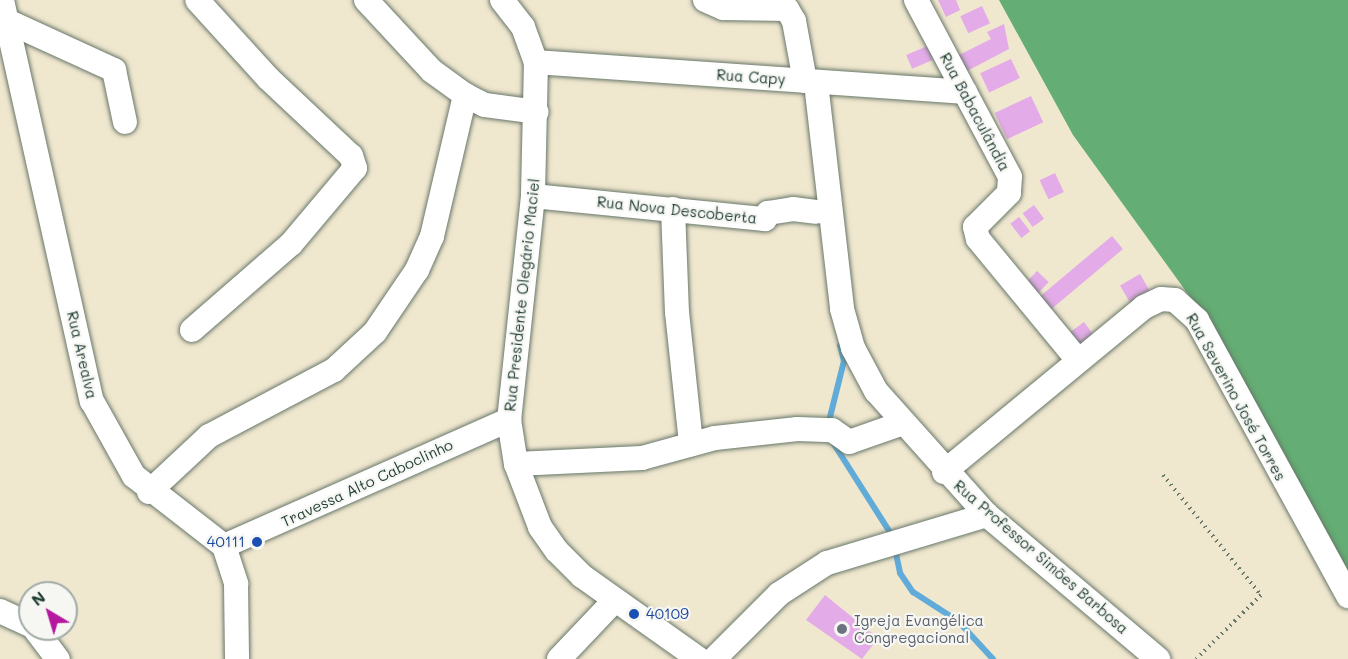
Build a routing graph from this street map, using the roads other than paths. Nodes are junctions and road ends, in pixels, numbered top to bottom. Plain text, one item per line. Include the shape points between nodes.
1 (197, 0) edge
2 (366, 0) edge
3 (502, 0) edge
4 (705, 0) edge
5 (916, 0) edge
6 (5, 11) edge
7 (536, 62) junction
8 (810, 82) junction
9 (965, 92) junction
10 (465, 95) junction
11 (537, 112) junction
12 (125, 122) dead end
13 (533, 196) junction
14 (673, 209) junction
15 (816, 212) dead end
16 (192, 330) dead end
17 (1077, 358) junction
18 (509, 420) junction
19 (900, 424) junction
20 (691, 444) junction
21 (516, 464) junction
22 (944, 472) junction
23 (149, 492) junction
24 (987, 515) junction
25 (224, 546) junction
26 (1348, 596) edge
27 (615, 600) junction
28 (0, 611) edge
29 (18, 619) edge
30 (44, 641) edge
31 (58, 659) edge
32 (237, 659) edge
33 (559, 659) edge
34 (699, 659) edge
35 (714, 659) edge
36 (1158, 659) edge

1 - 16 street via 268,78 351,156 355,168 291,244
2 - 10 street via 432,71
3 - 7 street, Rua Presidente Olegário Maciel via 523,27
4 - 8 street, Rua Professor Simões Barbosa via 723,8 787,9 794,21
5 - 9 street, Rua Babaculândia
6 - 12 street via 114,70
6 - 23 street, Rua Arealva via 92,401 114,448
7 - 8 street, Rua Capy
7 - 11 street, Rua Presidente Olegário Maciel
8 - 9 street, Rua Capy
8 - 19 street, Rua Professor Simões Barbosa via 842,309 853,348
9 - 17 street, Rua Babaculândia via 1012,184 975,231
10 - 11 street via 485,105
10 - 23 street via 432,236 417,270 375,332 334,370 209,436
11 - 13 street, Rua Presidente Olegário Maciel
13 - 14 street, Rua Nova Descoberta
13 - 18 street, Rua Presidente Olegário Maciel
14 - 15 street, Rua Nova Descoberta via 765,219 768,213 792,209
14 - 20 street via 677,312
17 - 22 street, Rua Severino José Torres
17 - 26 street, Rua Severino José Torres via 1161,299 1186,307
18 - 21 street, Rua Presidente Olegário Maciel
18 - 25 street, Travessa Alto Caboclinho
19 - 20 street via 849,442 823,428
19 - 22 street, Rua Professor Simões Barbosa
20 - 21 street via 642,458
21 - 27 street, Rua Presidente Olegário Maciel via 540,527 557,551
22 - 24 street, Rua Professor Simões Barbosa
23 - 25 street, Rua Arealva
24 - 35 street via 826,563 779,594
24 - 36 street, Rua Professor Simões Barbosa
25 - 32 street via 236,584
27 - 33 street
27 - 34 street, Rua Presidente Olegário Maciel
28 - 29 street
30 - 31 street

